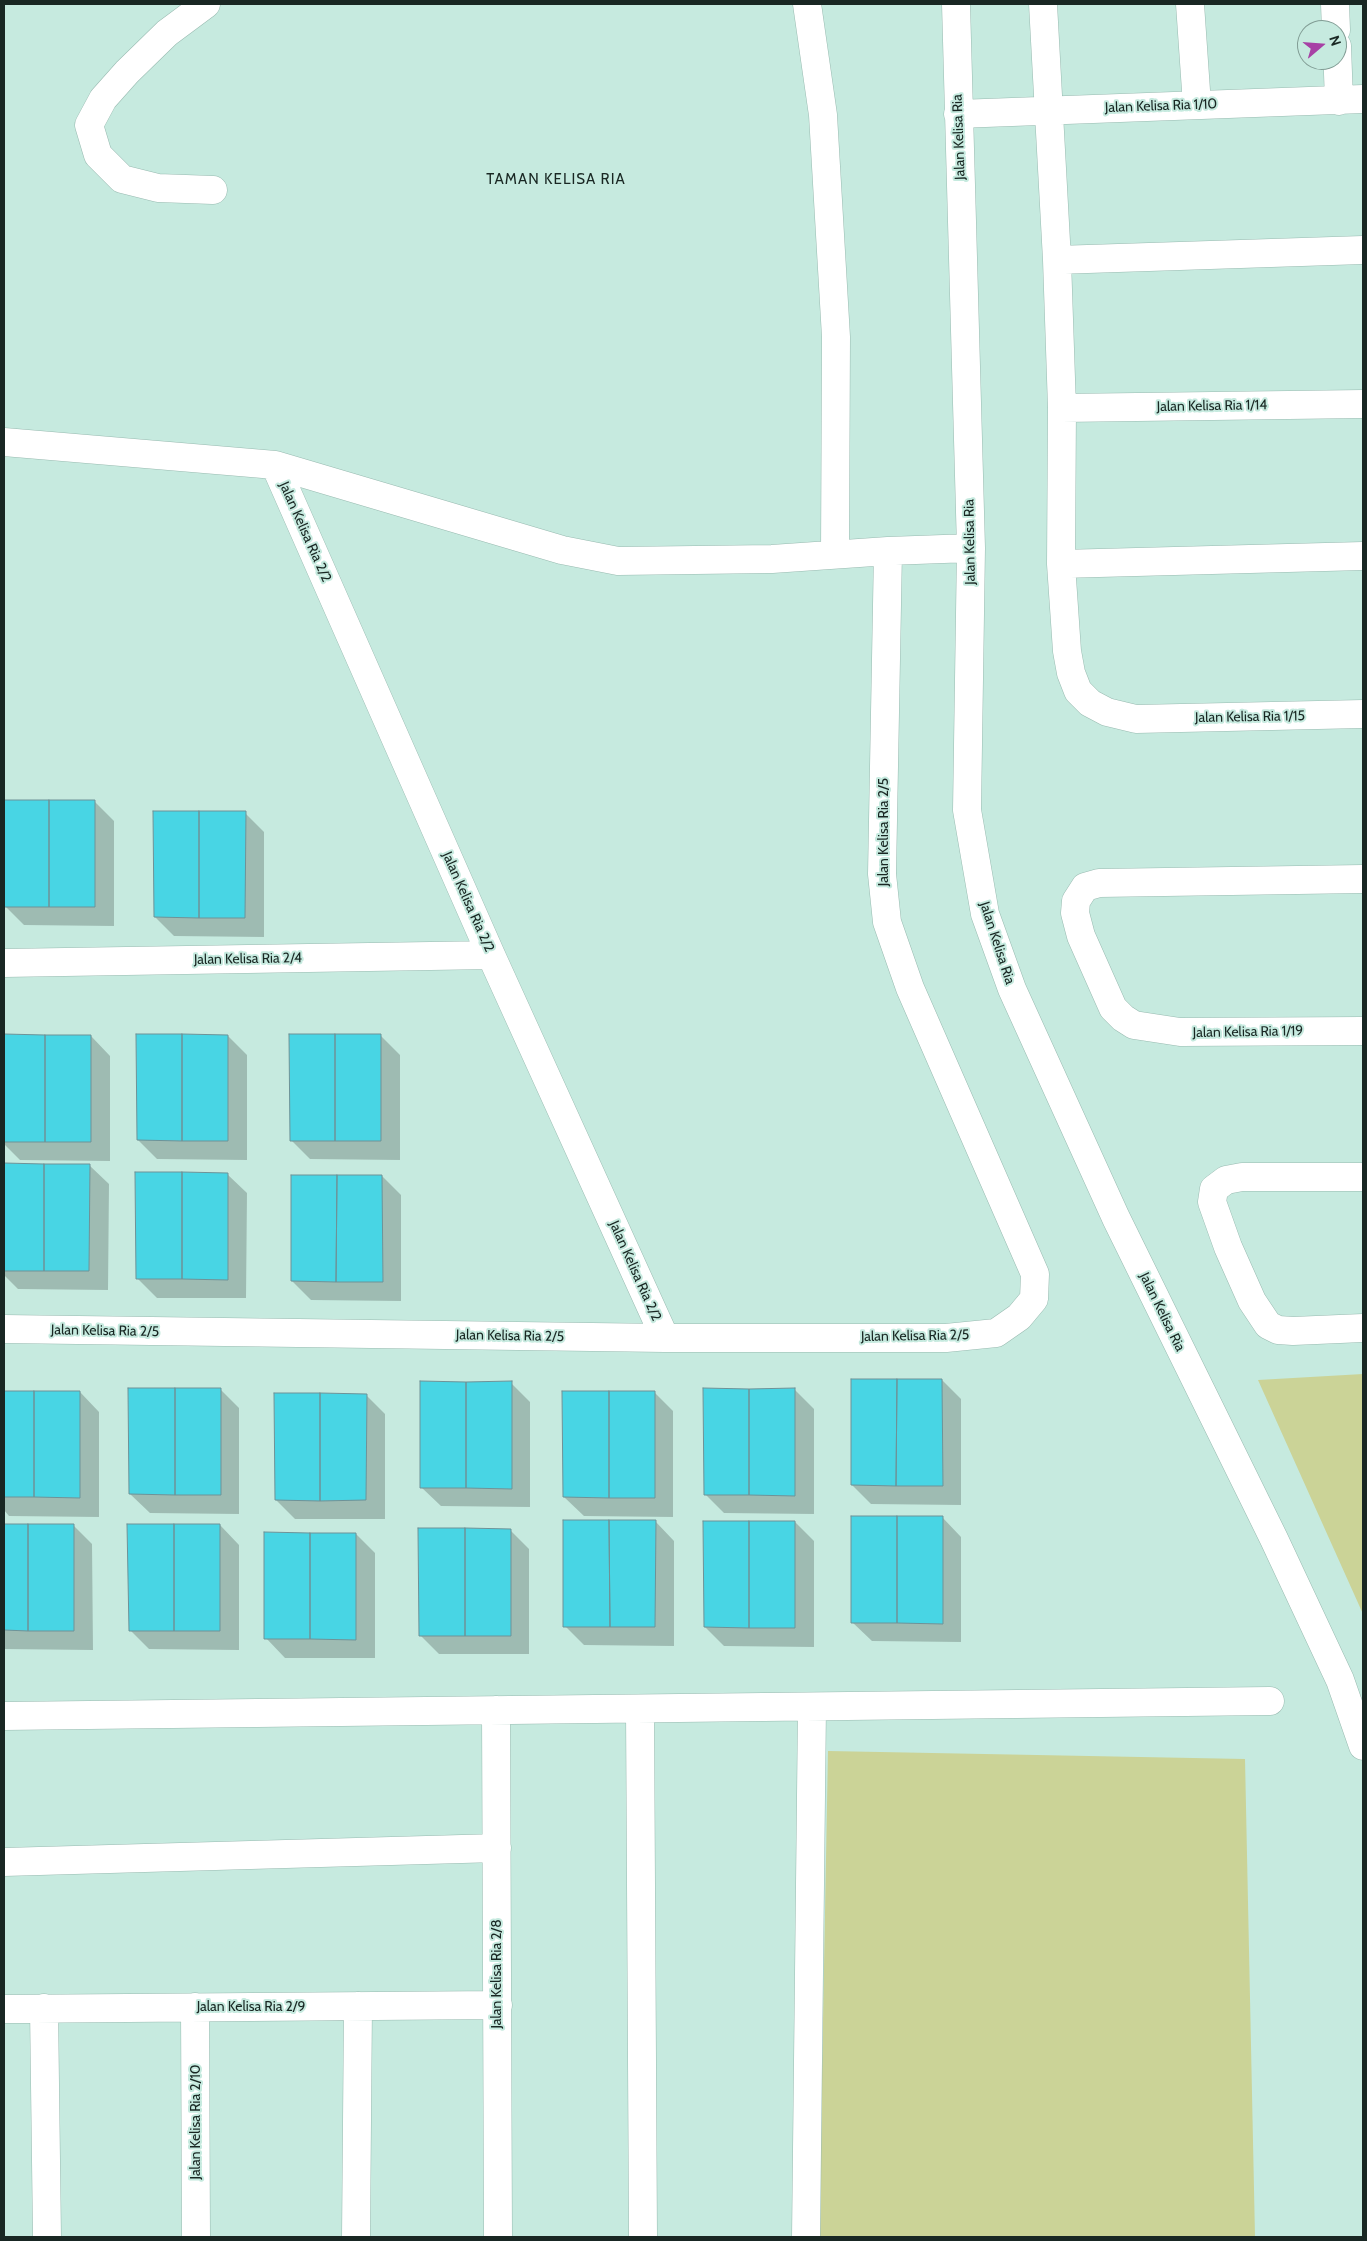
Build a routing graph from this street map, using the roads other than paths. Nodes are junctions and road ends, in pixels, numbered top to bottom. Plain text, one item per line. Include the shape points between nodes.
1 (206, 4) edge
2 (807, 4) edge
3 (956, 4) edge
4 (1043, 4) edge
5 (1190, 4) edge
6 (1335, 4) edge
7 (1336, 20) edge
8 (1343, 70) edge
9 (1351, 100) edge
10 (1197, 105) junction
11 (1048, 110) junction
12 (958, 114) junction
13 (213, 190) dead end
14 (1363, 250) edge
15 (1057, 260) junction
16 (1363, 404) edge
17 (1062, 408) junction
18 (4, 442) edge
19 (275, 465) junction
20 (971, 548) junction
21 (888, 551) junction
22 (835, 554) junction
23 (1363, 556) edge
24 (1061, 564) junction
25 (1363, 714) edge
26 (1363, 879) edge
27 (491, 955) junction
28 (4, 963) edge
29 (1363, 1030) edge
30 (1363, 1177) edge
31 (1363, 1328) edge
32 (4, 1330) edge
33 (665, 1338) junction
34 (1270, 1701) dead end
35 (812, 1707) junction
36 (640, 1709) junction
37 (496, 1710) junction
38 (4, 1716) edge
39 (1363, 1746) edge
40 (497, 1848) junction
41 (4, 1862) edge
42 (498, 2005) junction
43 (358, 2006) junction
44 (195, 2007) junction
45 (44, 2008) junction
46 (4, 2009) edge
47 (47, 2237) edge
48 (196, 2237) edge
49 (356, 2237) edge
50 (498, 2237) edge
51 (643, 2237) edge
52 (806, 2237) edge

1 - 13 street via 168,33 127,72 103,99 90,125 98,155 122,179 158,188
2 - 22 street via 823,115 836,337
3 - 12 street, Jalan Kelisa Ria
4 - 11 street, Jalan Kelisa Ria 1/15
5 - 10 street
6 - 7 street
8 - 9 street
9 - 10 street, Jalan Kelisa Ria 1/10
10 - 11 street, Jalan Kelisa Ria 1/10
11 - 12 street, Jalan Kelisa Ria 1/10
11 - 15 street, Jalan Kelisa Ria 1/15
12 - 20 street, Jalan Kelisa Ria
14 - 15 street
15 - 17 street, Jalan Kelisa Ria 1/15
16 - 17 street, Jalan Kelisa Ria 1/14
17 - 24 street, Jalan Kelisa Ria 1/15
18 - 19 street
19 - 22 street via 562,550 618,561 772,559
19 - 27 street, Jalan Kelisa Ria 2/2
20 - 21 street
20 - 39 street, Jalan Kelisa Ria via 968,810 984,914 1012,988 1116,1218 1340,1680
21 - 22 street
21 - 33 street, Jalan Kelisa Ria 2/5 via 882,874 887,922 910,988 1035,1274 1034,1299 1019,1317 996,1333 946,1338
23 - 24 street
24 - 25 street, Jalan Kelisa Ria 1/15 via 1071,673 1078,691 1090,703 1108,712 1136,719
26 - 29 street, Jalan Kelisa Ria 1/19 via 1099,883 1085,887 1076,901 1080,936 1113,1008 1134,1025 1180,1032
27 - 28 street, Jalan Kelisa Ria 2/4
27 - 33 street, Jalan Kelisa Ria 2/2
30 - 31 street via 1242,1177 1226,1180 1214,1190 1212,1202 1252,1300 1268,1325 1278,1330
32 - 33 street, Jalan Kelisa Ria 2/5
34 - 35 street
35 - 36 street
35 - 52 street
36 - 37 street
36 - 51 street
37 - 38 street
37 - 40 street, Jalan Kelisa Ria 2/8
40 - 41 street
40 - 42 street, Jalan Kelisa Ria 2/8
42 - 43 street, Jalan Kelisa Ria 2/9
42 - 50 street, Jalan Kelisa Ria 2/8
43 - 44 street, Jalan Kelisa Ria 2/9
43 - 49 street
44 - 45 street, Jalan Kelisa Ria 2/9
44 - 48 street, Jalan Kelisa Ria 2/10
45 - 46 street, Jalan Kelisa Ria 2/9
45 - 47 street

